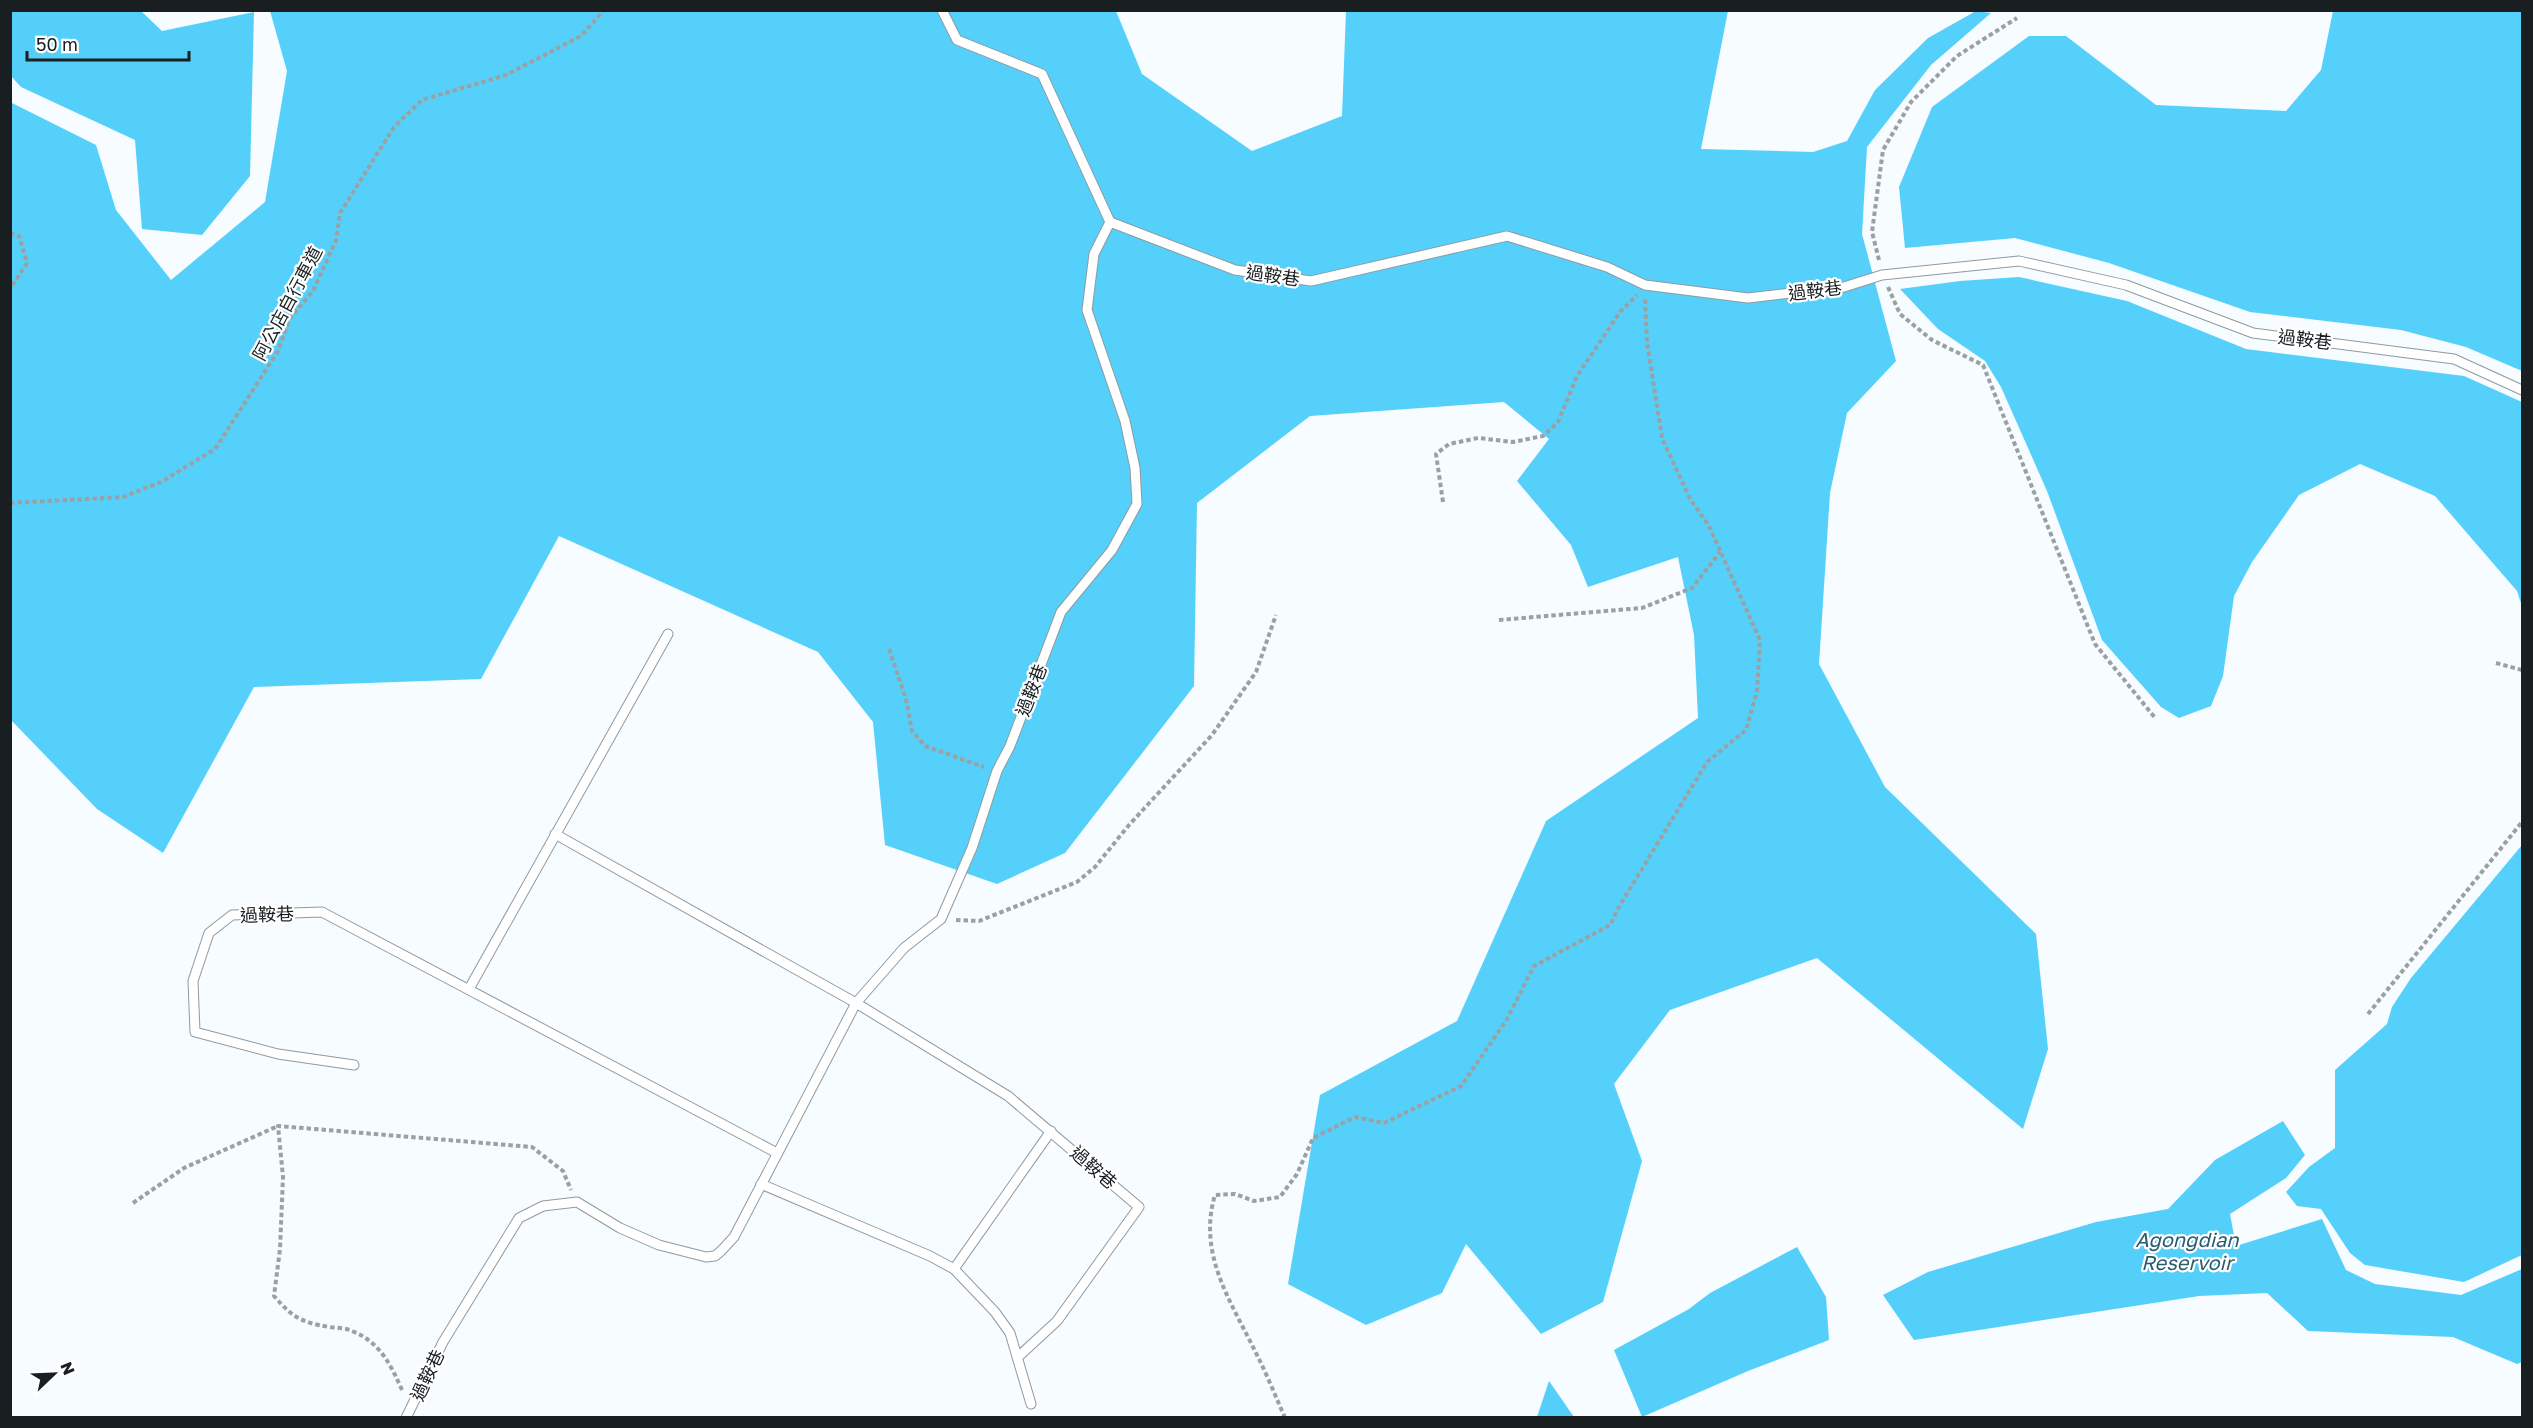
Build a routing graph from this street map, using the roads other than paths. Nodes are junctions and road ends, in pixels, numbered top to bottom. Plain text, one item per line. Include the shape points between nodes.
1 (942, 10) edge
2 (1110, 222) junction
3 (2523, 390) edge
4 (668, 634) dead end
5 (555, 834) junction
6 (469, 989) junction
7 (856, 1002) junction
8 (354, 1065) dead end
9 (1051, 1131) junction
10 (777, 1153) junction
11 (761, 1184) junction
12 (954, 1269) junction
13 (1018, 1358) junction
14 (1031, 1404) dead end
15 (408, 1413) edge

1 - 2 lane via 957,40 1041,74
2 - 3 lane, 過鞍巷 via 1235,270 1311,281 1507,236 1607,267 1645,285 1748,298 1844,287 1882,275 2019,261 2126,285 2253,333 2454,359
2 - 7 lane, 過鞍巷 via 1095,254 1087,310 1125,421 1135,468 1137,504 1112,550 1061,612 997,771 972,848 940,919 904,948
4 - 5 lane
5 - 6 lane
5 - 7 lane, 過鞍巷
6 - 8 lane, 過鞍巷 via 322,912 232,915 209,933 193,981 195,1032 278,1054
6 - 10 lane, 過鞍巷
7 - 9 lane, 過鞍巷 via 1008,1096
7 - 10 lane, 過鞍巷
9 - 12 lane
9 - 13 lane, 過鞍巷 via 1139,1207 1057,1321
10 - 11 lane, 過鞍巷
11 - 12 lane
11 - 15 lane, 過鞍巷 via 734,1237 715,1256 659,1245 620,1228 577,1202 543,1206 519,1218 443,1341
12 - 13 lane via 995,1312 1010,1333
13 - 14 lane

